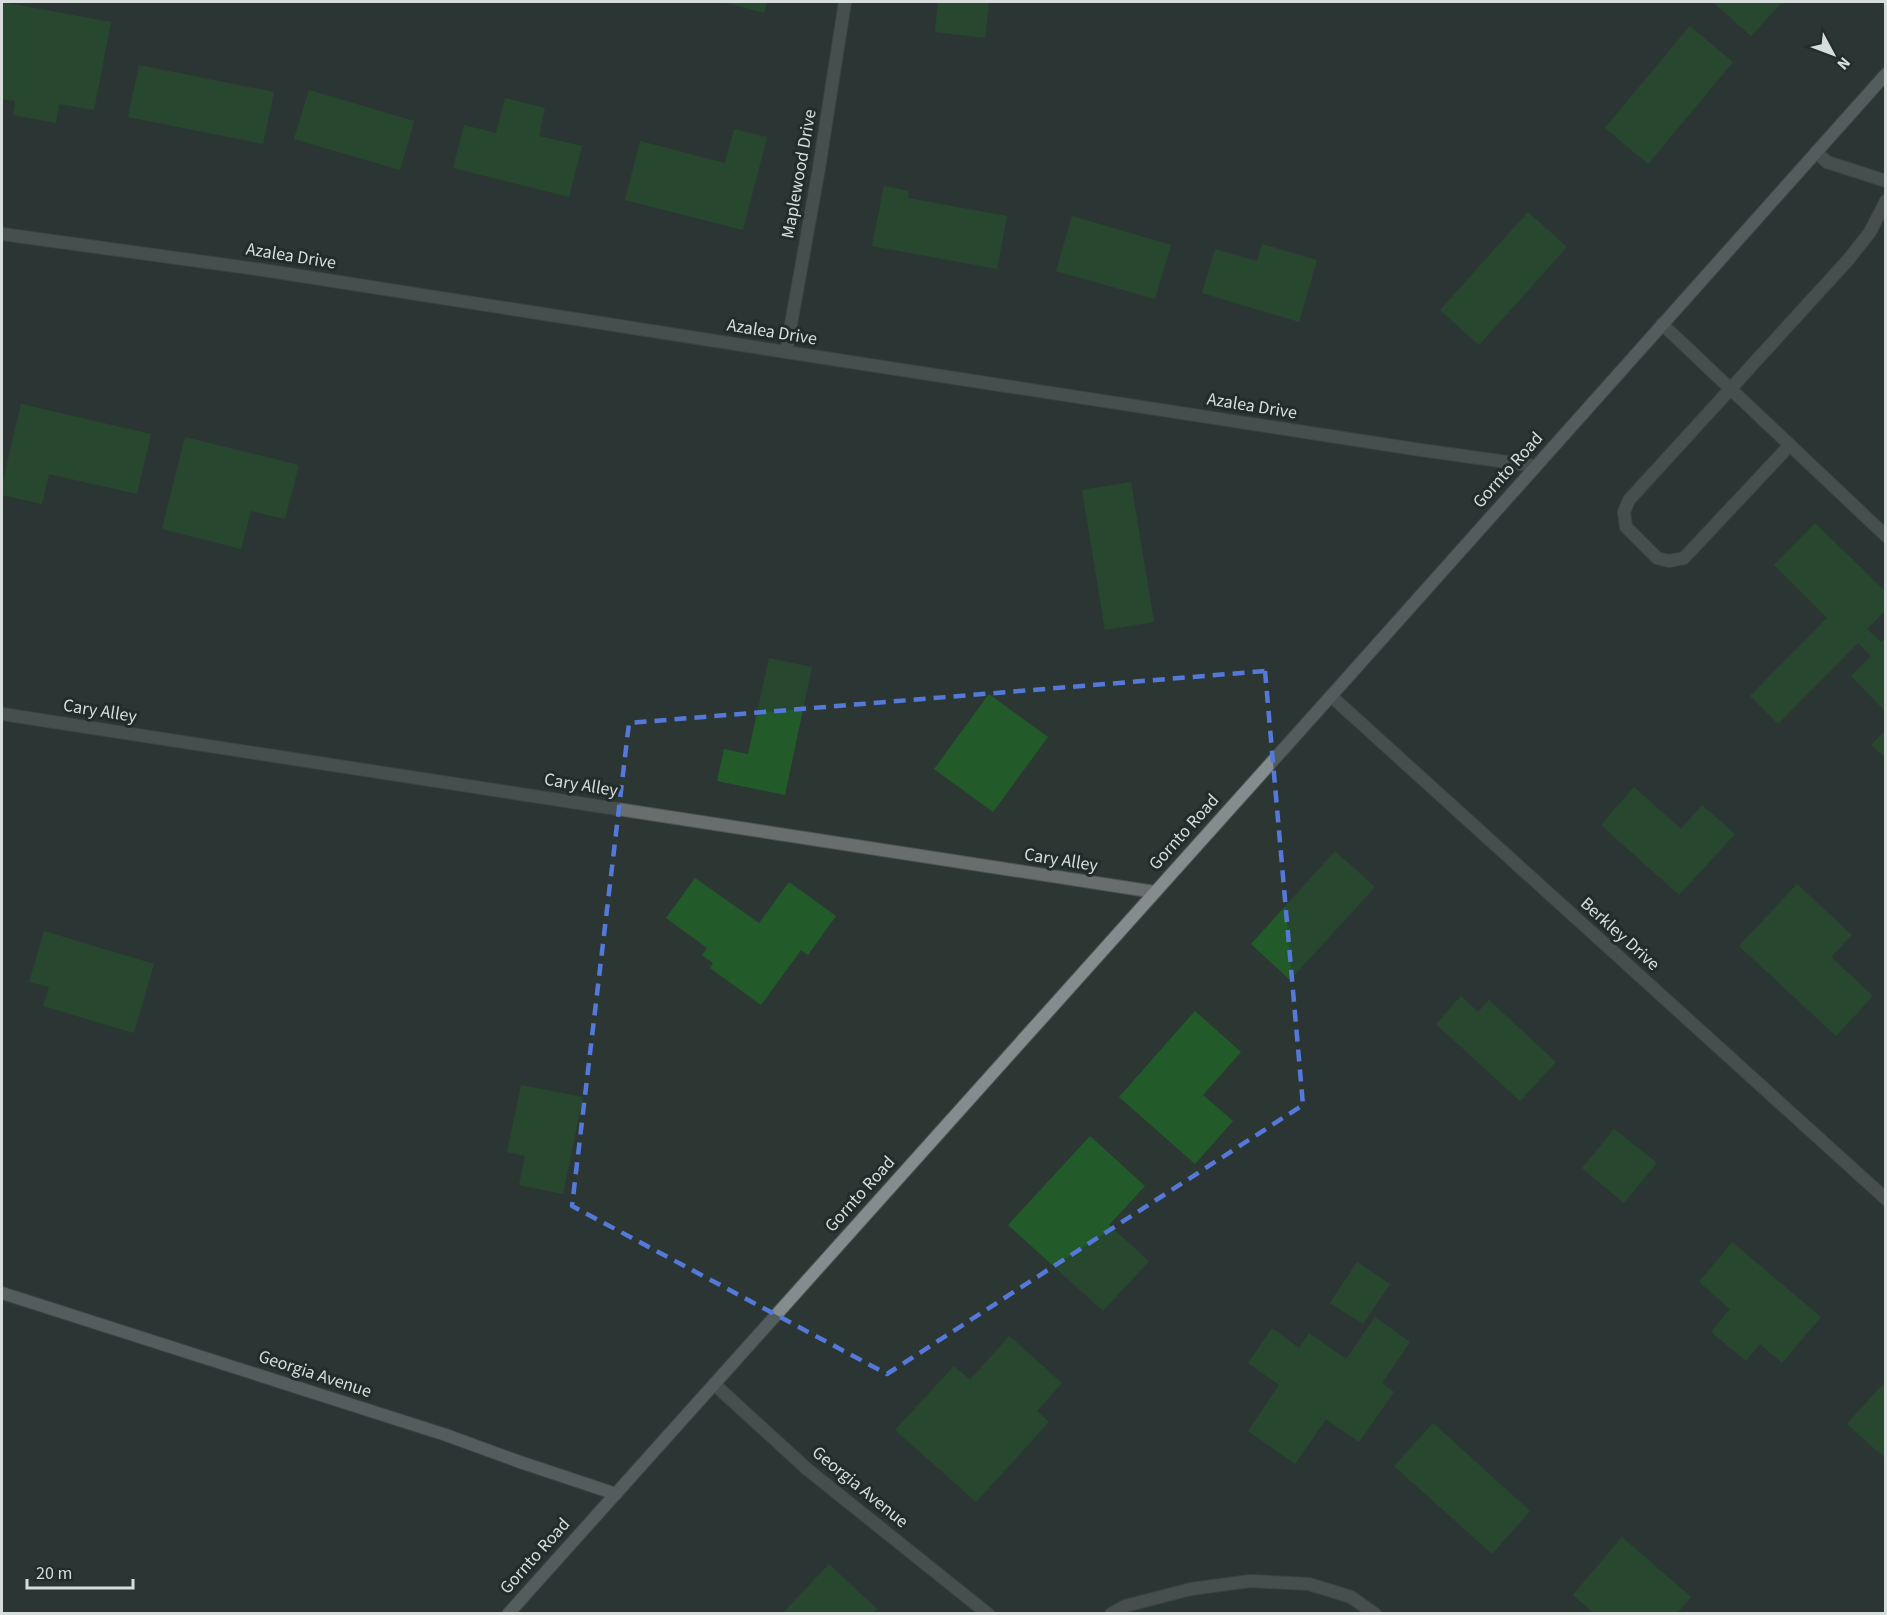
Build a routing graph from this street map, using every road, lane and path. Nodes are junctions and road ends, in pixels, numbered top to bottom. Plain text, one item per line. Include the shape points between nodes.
1 (845, 2) edge
2 (1886, 74) edge
3 (1816, 152) junction
4 (1886, 181) edge
5 (1886, 201) edge
6 (2, 234) edge
7 (1662, 324) junction
8 (786, 352) junction
9 (1731, 390) junction
10 (1790, 445) junction
11 (1536, 466) junction
12 (1886, 536) edge
13 (1331, 696) junction
14 (2, 714) edge
15 (1155, 892) junction
16 (1886, 1199) edge
17 (2, 1293) edge
18 (714, 1384) junction
19 (616, 1494) junction
20 (508, 1614) edge
21 (988, 1614) edge
22 (1111, 1614) edge
23 (1375, 1614) edge

1 - 8 street, Maplewood Drive
2 - 3 main road, Gornto Road
3 - 4 street via 1827,162
3 - 7 main road, Gornto Road
5 - 9 street via 1870,232 1848,260
6 - 8 street, Azalea Drive via 264,270
7 - 9 street
7 - 11 main road, Gornto Road
8 - 11 street, Azalea Drive
9 - 10 street
9 - 10 street via 1629,500 1624,512 1626,527 1658,558 1684,558
10 - 12 street
11 - 13 main road, Gornto Road
13 - 15 main road, Gornto Road
13 - 16 street, Berkley Drive
14 - 15 street, Cary Alley
15 - 18 main road, Gornto Road
17 - 19 main road, Georgia Avenue via 446,1435
18 - 19 main road, Gornto Road
18 - 21 street, Georgia Avenue via 807,1468
19 - 20 main road, Gornto Road
22 - 23 street via 1125,1606 1191,1589 1250,1581 1309,1584 1351,1597

